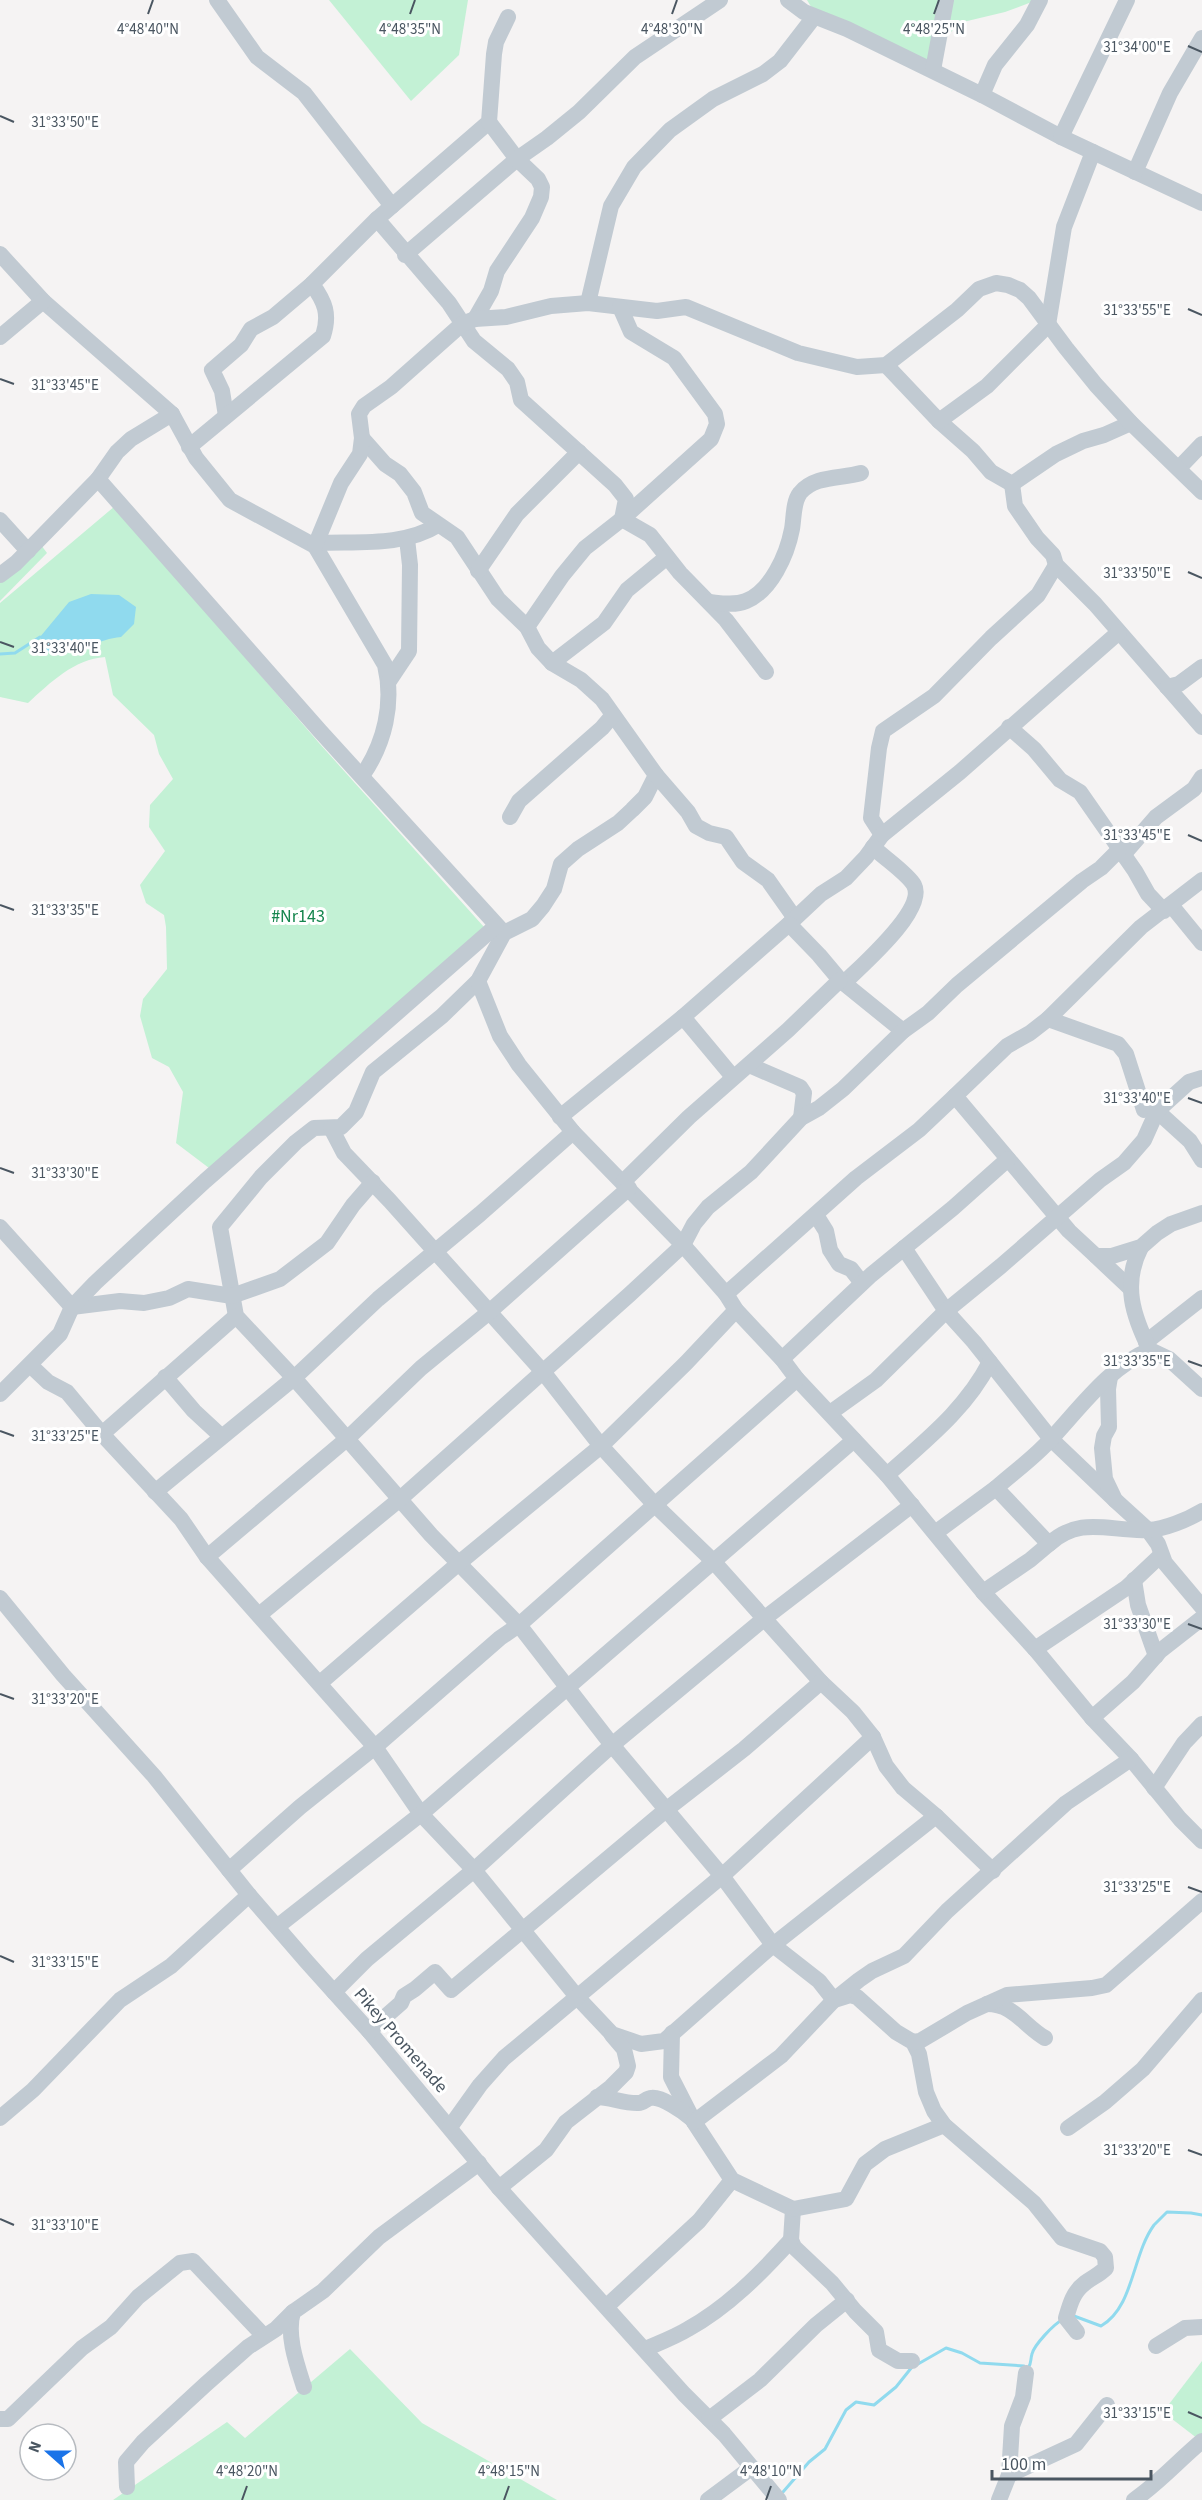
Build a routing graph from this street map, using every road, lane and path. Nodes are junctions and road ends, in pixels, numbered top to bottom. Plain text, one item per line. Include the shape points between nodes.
1 (217, 0) edge
2 (720, 0) edge
3 (788, 0) edge
4 (946, 0) edge
5 (1040, 0) edge
6 (1127, 0) edge
7 (508, 17) dead end
8 (814, 17) junction
9 (1202, 38) edge
10 (933, 70) junction
11 (982, 95) junction
12 (489, 122) junction
13 (1061, 137) junction
14 (1093, 152) junction
15 (517, 159) junction
16 (1135, 172) junction
17 (1202, 203) edge
18 (392, 206) junction
19 (376, 219) junction
20 (0, 254) edge
21 (405, 255) junction
22 (312, 284) junction
23 (43, 301) junction
24 (588, 303) junction
25 (620, 306) junction
26 (468, 321) junction
27 (1048, 325) junction
28 (0, 337) edge
29 (886, 365) junction
30 (172, 414) junction
31 (226, 416) junction
32 (939, 421) junction
33 (1131, 423) junction
34 (362, 438) junction
35 (1202, 444) edge
36 (189, 447) junction
37 (579, 452) junction
38 (1179, 468) junction
39 (861, 473) dead end
40 (98, 479) junction
41 (1012, 484) junction
42 (1202, 492) edge
43 (622, 519) junction
44 (0, 520) edge
45 (438, 525) junction
46 (407, 539) junction
47 (316, 544) junction
48 (28, 551) junction
49 (668, 557) junction
50 (1056, 565) junction
51 (478, 571) junction
52 (0, 575) edge
53 (709, 602) junction
54 (527, 627) junction
55 (1119, 632) junction
56 (552, 663) junction
57 (1202, 667) edge
58 (766, 672) dead end
59 (389, 681) junction
60 (1167, 687) junction
61 (613, 715) junction
62 (1009, 727) junction
63 (1202, 727) edge
64 (656, 775) junction
65 (362, 776) junction
66 (1201, 781) edge
67 (510, 817) dead end
68 (878, 841) junction
69 (1121, 853) junction
70 (1202, 880) edge
71 (1168, 908) junction
72 (791, 921) junction
73 (500, 929) junction
74 (1202, 943) edge
75 (478, 981) junction
76 (842, 981) junction
77 (683, 1017) junction
78 (1048, 1019) junction
79 (903, 1031) junction
80 (749, 1065) junction
81 (733, 1077) junction
82 (1202, 1078) edge
83 (800, 1087) junction
84 (955, 1096) junction
85 (828, 1101) junction
86 (1151, 1110) junction
87 (560, 1117) junction
88 (801, 1118) junction
89 (330, 1128) junction
90 (573, 1132) junction
91 (1008, 1159) junction
92 (1202, 1160) edge
93 (373, 1182) junction
94 (626, 1185) junction
95 (1202, 1213) edge
96 (816, 1215) junction
97 (1057, 1218) junction
98 (0, 1227) edge
99 (683, 1245) junction
100 (1141, 1247) junction
101 (904, 1248) junction
102 (436, 1251) junction
103 (1096, 1256) junction
104 (862, 1283) junction
105 (1131, 1289) junction
106 (726, 1294) junction
107 (232, 1296) junction
108 (1202, 1298) edge
109 (72, 1307) junction
110 (736, 1310) junction
111 (946, 1311) junction
112 (488, 1314) junction
113 (236, 1316) junction
114 (1148, 1346) junction
115 (782, 1359) junction
116 (990, 1362) junction
117 (30, 1365) junction
118 (544, 1373) junction
119 (165, 1377) junction
120 (1110, 1377) junction
121 (294, 1378) junction
122 (797, 1379) junction
123 (1202, 1389) edge
124 (0, 1394) edge
125 (830, 1413) junction
126 (102, 1434) junction
127 (221, 1436) junction
128 (348, 1438) junction
129 (1051, 1439) junction
130 (854, 1440) junction
131 (601, 1446) junction
132 (888, 1475) junction
133 (996, 1488) junction
134 (155, 1492) junction
135 (400, 1499) junction
136 (1115, 1500) junction
137 (912, 1504) junction
138 (655, 1505) junction
139 (1202, 1511) edge
140 (1148, 1530) junction
141 (935, 1533) junction
142 (1049, 1544) junction
143 (1161, 1555) junction
144 (207, 1557) junction
145 (713, 1561) junction
146 (459, 1563) junction
147 (1134, 1581) junction
148 (983, 1592) junction
149 (0, 1598) edge
150 (1202, 1607) edge
151 (259, 1615) junction
152 (765, 1618) junction
153 (1202, 1618) edge
154 (519, 1625) junction
155 (1035, 1649) junction
156 (1156, 1656) junction
157 (821, 1682) junction
158 (320, 1683) junction
159 (568, 1688) junction
160 (1092, 1718) junction
161 (1202, 1724) edge
162 (873, 1737) junction
163 (612, 1745) junction
164 (375, 1747) junction
165 (1131, 1758) junction
166 (1154, 1788) junction
167 (667, 1809) junction
168 (421, 1814) junction
169 (936, 1816) junction
170 (1202, 1841) edge
171 (229, 1870) junction
172 (474, 1870) junction
173 (993, 1871) junction
174 (722, 1876) junction
175 (249, 1895) junction
176 (1202, 1901) edge
177 (278, 1926) junction
178 (523, 1930) junction
179 (773, 1945) junction
180 (334, 1992) junction
181 (578, 1998) junction
182 (834, 2000) junction
183 (1202, 2000) edge
184 (987, 2004) junction
185 (369, 2031) junction
186 (672, 2033) junction
187 (612, 2034) junction
188 (1045, 2038) dead end
189 (913, 2042) junction
190 (597, 2097) junction
191 (0, 2118) edge
192 (694, 2122) junction
193 (944, 2125) junction
194 (450, 2127) junction
195 (1068, 2128) dead end
196 (479, 2163) junction
197 (732, 2180) junction
198 (499, 2187) junction
199 (793, 2209) junction
200 (791, 2240) junction
201 (847, 2300) junction
202 (607, 2306) junction
203 (293, 2312) junction
204 (1202, 2326) edge
205 (1077, 2332) dead end
206 (264, 2336) junction
207 (1156, 2346) dead end
208 (645, 2349) junction
209 (912, 2361) dead end
210 (1026, 2373) dead end
211 (304, 2387) dead end
212 (1107, 2405) dead end
213 (0, 2419) edge
214 (709, 2419) junction
215 (1202, 2441) edge
216 (751, 2468) junction
217 (1009, 2475) junction
218 (127, 2487) dead end
219 (776, 2496) edge
220 (708, 2500) edge
221 (999, 2500) edge
222 (1134, 2500) edge

1 - 18 street via 257,57 304,93
2 - 15 street via 635,57 579,112
3 - 8 street
4 - 10 street
5 - 11 street via 1027,25 995,65
6 - 13 street
7 - 12 street via 496,42
8 - 10 street
8 - 24 street via 780,61 713,99 670,130 634,167 611,206
9 - 16 street via 1170,93
10 - 11 street
11 - 13 street
12 - 15 street
12 - 18 street
13 - 14 street
14 - 16 street
14 - 27 street via 1064,226
15 - 21 street
15 - 26 street via 538,179 541,196 532,218 497,271 491,291
16 - 17 street
18 - 19 street
19 - 21 street
19 - 22 street
20 - 23 street
21 - 26 street
22 - 31 street via 273,317 251,329 241,345 213,370
22 - 31 street via 327,309 323,336
23 - 28 street
23 - 30 street
24 - 25 street
24 - 26 street
25 - 29 street via 657,311 686,307 798,353 857,367
25 - 43 street via 631,332 674,358 715,414 717,424 711,439
26 - 34 street via 364,406 359,414
26 - 37 street via 474,341 508,369 517,382 521,400
27 - 29 street via 1020,290 996,283 979,289
27 - 32 street via 987,386
27 - 33 street
29 - 32 street
30 - 36 street
30 - 40 street via 131,439
31 - 36 street
32 - 41 street via 991,472
33 - 38 street
33 - 41 street via 1056,454
34 - 45 street via 385,464 400,474 414,492 422,513
34 - 47 street via 360,454 341,483
35 - 38 street
36 - 47 street via 230,500
37 - 43 street via 626,499
37 - 51 street via 517,514
38 - 42 street
39 - 53 street via 812,483 800,493 787,545 766,588 744,602
40 - 48 street
40 - 65 street
41 - 50 street via 1015,506 1053,555
43 - 49 street via 650,535
43 - 54 street via 585,548
44 - 48 street
45 - 46 street
45 - 51 street via 457,537
46 - 47 street
46 - 59 street via 409,651
47 - 59 street via 385,665
48 - 52 street
49 - 53 street
49 - 56 street via 627,590 604,623
50 - 55 street
50 - 68 street via 1038,595 934,696 883,731 871,818
51 - 54 street via 498,599
53 - 58 street
54 - 56 street
55 - 60 street
55 - 62 street
56 - 61 street via 591,688
57 - 60 street via 1179,684
59 - 65 street via 385,726 374,759
60 - 63 street
61 - 64 street
61 - 67 street via 519,801
62 - 68 street
62 - 69 street via 1060,780 1080,792
64 - 72 street via 696,826 726,837 743,862 768,880
64 - 73 street via 633,810 561,864 554,889 532,919
65 - 73 street
66 - 69 street via 1156,816
68 - 72 street via 846,878
68 - 76 street via 914,885 916,895 912,909 898,929
69 - 71 street via 1148,894
69 - 79 street
70 - 71 street
71 - 74 street
71 - 78 street via 1122,944
72 - 76 street
72 - 77 street
73 - 75 street
73 - 109 street via 205,1181
75 - 87 street via 500,1036
75 - 89 street via 373,1072 356,1112 341,1127
76 - 79 street
76 - 80 street
77 - 81 street
77 - 87 street
78 - 84 street via 1007,1046
78 - 86 street via 1118,1044
79 - 85 street
80 - 81 street
80 - 83 street
81 - 94 street via 689,1116
82 - 86 street via 1189,1082
83 - 85 street
83 - 88 street via 804,1093
84 - 91 street
84 - 96 street
85 - 88 street
86 - 92 street via 1190,1141
86 - 97 street via 1144,1140 1132,1155
87 - 90 street
88 - 99 street via 751,1172 708,1207
89 - 93 street via 344,1153
89 - 107 street via 314,1128 296,1142 219,1227
90 - 94 street
90 - 102 street
91 - 97 street
91 - 101 street
93 - 102 street
93 - 107 street via 327,1243 312,1256 280,1279
94 - 99 street
94 - 112 street
95 - 100 street via 1171,1224
96 - 104 street via 839,1264 851,1269
96 - 106 street
97 - 103 street
97 - 111 street
98 - 109 street
99 - 106 street
99 - 118 street
100 - 103 street via 1112,1256
100 - 105 street
101 - 104 street
101 - 111 street
102 - 112 street
102 - 121 street
103 - 105 street
104 - 115 street
105 - 114 street via 1136,1322
106 - 110 street
107 - 109 street via 188,1289 144,1303 120,1301
107 - 113 street
108 - 114 street
109 - 117 street via 60,1334
110 - 115 street
110 - 131 street
111 - 116 street
111 - 125 street via 876,1380
112 - 118 street
112 - 128 street via 421,1368
113 - 119 street
113 - 121 street
114 - 120 street
114 - 123 street
115 - 122 street
116 - 129 street
116 - 132 street via 966,1402
117 - 124 street
117 - 126 street via 48,1382 67,1392
118 - 131 street
118 - 135 street
119 - 126 street
119 - 127 street
120 - 129 street
120 - 136 street via 1109,1427 1102,1457 1105,1479
121 - 127 street
121 - 128 street
122 - 125 street
122 - 138 street
125 - 130 street
126 - 134 street
127 - 134 street
128 - 135 street
128 - 144 street
129 - 133 street
129 - 136 street
130 - 132 street
130 - 145 street
131 - 138 street
131 - 146 street
132 - 137 street
133 - 141 street
133 - 142 street
134 - 144 street via 181,1519
135 - 146 street
135 - 151 street
136 - 140 street
137 - 141 street
137 - 152 street
138 - 145 street
138 - 154 street
139 - 140 street
140 - 142 street via 1070,1528
140 - 143 street
141 - 148 street
142 - 148 street
143 - 147 street
143 - 150 street
144 - 151 street
145 - 152 street
145 - 159 street
146 - 154 street
146 - 158 street
147 - 155 street
147 - 156 street
148 - 155 street
149 - 171 street, Pikey Promenade via 154,1776
151 - 158 street
152 - 157 street
152 - 163 street
153 - 156 street
154 - 159 street
154 - 164 street
155 - 160 street
156 - 160 street
157 - 162 street
157 - 167 street
158 - 164 street
159 - 163 street
159 - 168 street
160 - 165 street
161 - 166 street
162 - 169 street via 886,1766 903,1788
162 - 174 street
163 - 167 street
163 - 172 street
164 - 168 street
164 - 171 street
165 - 166 street
165 - 173 street via 1066,1803
166 - 170 street
167 - 174 street
167 - 178 street
168 - 172 street
168 - 177 street
169 - 173 street
169 - 179 street
171 - 175 street, Pikey Promenade
172 - 178 street
172 - 180 street via 367,1959
173 - 182 street via 904,1956 872,1971
174 - 179 street
174 - 181 street
175 - 177 street, Pikey Promenade
175 - 191 street via 171,1966 120,2000 33,2090
176 - 184 street via 1106,1985 1007,1995
177 - 180 street, Pikey Promenade
178 - 181 street
178 - 185 street via 452,1990 435,1972
179 - 182 street via 819,1981
179 - 186 street
180 - 185 street, Pikey Promenade
181 - 187 street
181 - 194 street via 504,2058
182 - 189 street via 857,1997
182 - 192 street via 780,2056
183 - 195 street via 1143,2069
184 - 188 street via 1004,2006
184 - 189 street via 920,2042
185 - 194 street, Pikey Promenade
186 - 187 street via 664,2041 641,2044
186 - 192 street via 671,2077
187 - 190 street via 624,2049 628,2066
189 - 193 street via 926,2092
190 - 192 street via 639,2103 657,2097 680,2108
190 - 198 street via 567,2122 546,2150
192 - 197 street
193 - 199 street via 885,2150 865,2164 846,2199
193 - 205 street via 1034,2203 1062,2238 1100,2251 1105,2257 1106,2268 1072,2296 1066,2318
194 - 196 street, Pikey Promenade
196 - 198 street, Pikey Promenade
196 - 203 street via 379,2237 323,2291
197 - 199 street
197 - 202 street via 699,2221
198 - 202 street, Pikey Promenade
199 - 200 street
200 - 201 street
200 - 208 street via 760,2274 717,2309 689,2329
201 - 209 street via 876,2332 879,2350 898,2361
201 - 214 street via 760,2380
202 - 208 street, Pikey Promenade
203 - 206 street
203 - 211 street via 293,2342
204 - 207 street via 1185,2328
206 - 213 street via 193,2260 180,2263 138,2297 111,2327 82,2348 8,2419
206 - 218 street via 224,2367 143,2442 126,2462
208 - 214 street, Pikey Promenade
210 - 217 street via 1023,2397 1012,2426
212 - 217 street via 1076,2444
214 - 216 street, Pikey Promenade
215 - 222 street
216 - 219 street, Pikey Promenade
216 - 220 street
217 - 221 street

